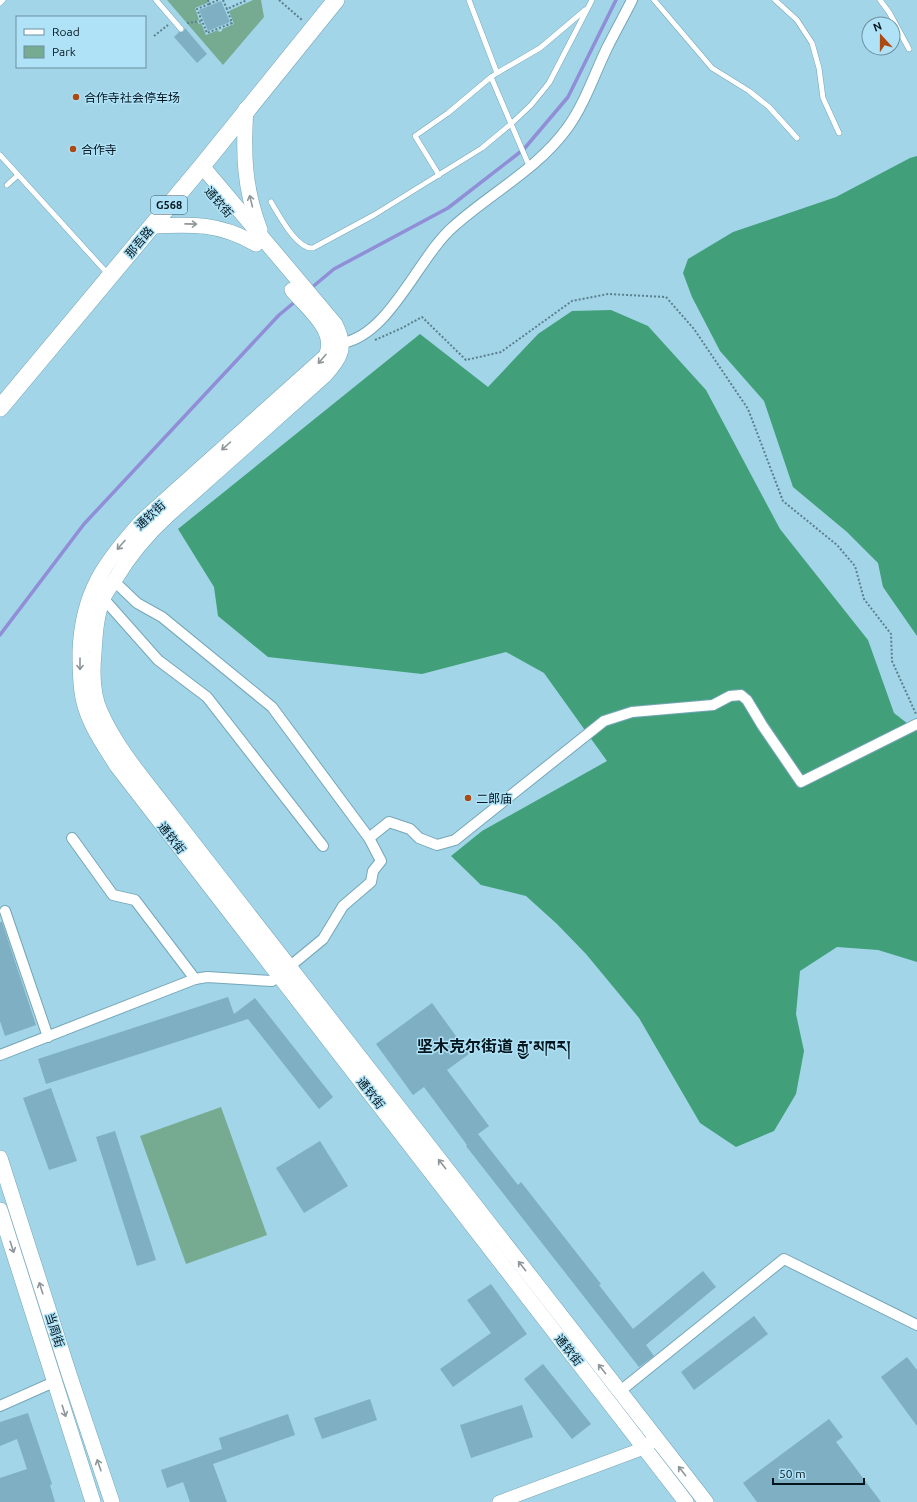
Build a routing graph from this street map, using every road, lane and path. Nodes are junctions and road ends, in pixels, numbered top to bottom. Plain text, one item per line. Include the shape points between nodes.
1 (3, 0) edge
2 (156, 0) edge
3 (208, 0) edge
4 (218, 0) edge
5 (223, 0) edge
6 (248, 0) edge
7 (279, 0) edge
8 (336, 0) edge
9 (469, 0) edge
10 (592, 0) edge
11 (632, 0) edge
12 (654, 0) edge
13 (775, 0) edge
14 (880, 0) edge
15 (0, 3) edge
16 (209, 4) junction
17 (588, 8) junction
18 (227, 9) junction
19 (173, 20) junction
20 (202, 21) junction
21 (180, 28) joint
22 (313, 28) junction
23 (154, 36) dead end
24 (909, 50) dead end
25 (497, 73) junction
26 (491, 77) junction
27 (246, 109) junction
28 (511, 124) junction
29 (839, 133) dead end
30 (798, 138) dead end
31 (0, 155) edge
32 (528, 165) junction
33 (198, 170) junction
34 (18, 175) junction
35 (439, 175) junction
36 (7, 185) dead end
37 (271, 202) dead end
38 (152, 226) junction
39 (259, 241) junction
40 (110, 276) junction
41 (326, 321) junction
42 (365, 335) junction
43 (342, 343) junction
44 (1, 404) edge
45 (114, 581) junction
46 (103, 598) junction
47 (917, 717) edge
48 (917, 724) edge
49 (72, 838) dead end
50 (369, 838) junction
51 (323, 846) dead end
52 (5, 912) dead end
53 (284, 971) junction
54 (195, 979) junction
55 (48, 1038) junction
56 (0, 1055) edge
57 (0, 1158) edge
58 (0, 1210) edge
59 (917, 1325) edge
60 (54, 1382) junction
61 (619, 1392) junction
62 (0, 1406) edge
63 (656, 1439) junction
64 (644, 1448) junction
65 (93, 1502) edge
66 (112, 1502) edge
67 (499, 1502) edge
68 (686, 1502) edge
69 (706, 1502) edge

1 - 15 lane
2 - 19 lane
3 - 16 path
4 - 16 path
5 - 18 path
6 - 18 path
7 - 22 path
8 - 22 highway, 那吾路 / G568
9 - 25 lane
10 - 17 lane
11 - 32 street via 590,88 568,126 551,148
12 - 30 lane via 712,68 769,107
13 - 29 lane via 797,20 812,43 823,98
14 - 24 lane
16 - 20 path via 197,9
17 - 25 lane via 540,48
17 - 28 lane via 549,83
18 - 20 path via 232,23 207,33
19 - 21 lane
19 - 23 path
20 - 21 path via 186,23
22 - 27 highway, 那吾路 / G568
25 - 26 lane
26 - 28 lane
26 - 35 lane via 448,113 415,136
27 - 33 highway, 那吾路 / G568
39 -> 27 main road via 244,161
28 - 32 lane
28 - 35 lane via 482,148
31 - 34 lane
32 - 42 street via 454,226 438,243 380,322
33 - 38 highway, 那吾路 / G568
33 - 39 main road
34 - 36 lane
34 - 40 lane
35 - 37 lane via 374,215 310,249 298,242
38 -> 39 main road via 208,225
38 - 40 highway, 那吾路 / G568
39 - 41 main road, 通钦街
40 - 44 highway, 那吾路 / G568
41 - 43 main road via 339,332
41 -> 53 main road, 通钦街 via 329,349 320,363 142,521 117,548 94,585 85,611 81,637 80,668 83,698 97,734 117,766 162,826
42 - 43 street
42 - 47 path via 376,340 422,317 466,360 501,352 572,301 608,294 666,297 694,329 748,409 783,501 837,545 855,566 864,599 891,634 892,661
43 - 45 main road via 341,353 331,368 146,536
45 - 46 main road
45 - 50 street via 137,603 162,617 272,707
46 - 51 street via 158,660 207,697
46 - 53 main road via 93,663 95,696 100,712 125,754
48 - 50 street via 801,782 747,700 741,695 730,696 713,705 632,712 604,721 455,840 437,845 419,838 410,829 389,822
49 - 54 street via 113,895 135,900
50 - 53 street via 381,860 373,871 371,882 343,906 323,939
52 - 55 street
53 - 54 street via 272,981 207,977
61 -> 53 main road
53 - 64 main road, 通钦街
54 - 55 street
55 - 56 street
66 -> 57 main road, 当周街
58 -> 60 main road, 当周街
59 - 61 street via 784,1259
60 - 62 street
60 -> 65 main road, 当周街
61 - 63 main road
63 - 64 street
69 -> 63 main road
64 - 67 street
64 - 68 main road, 通钦街

